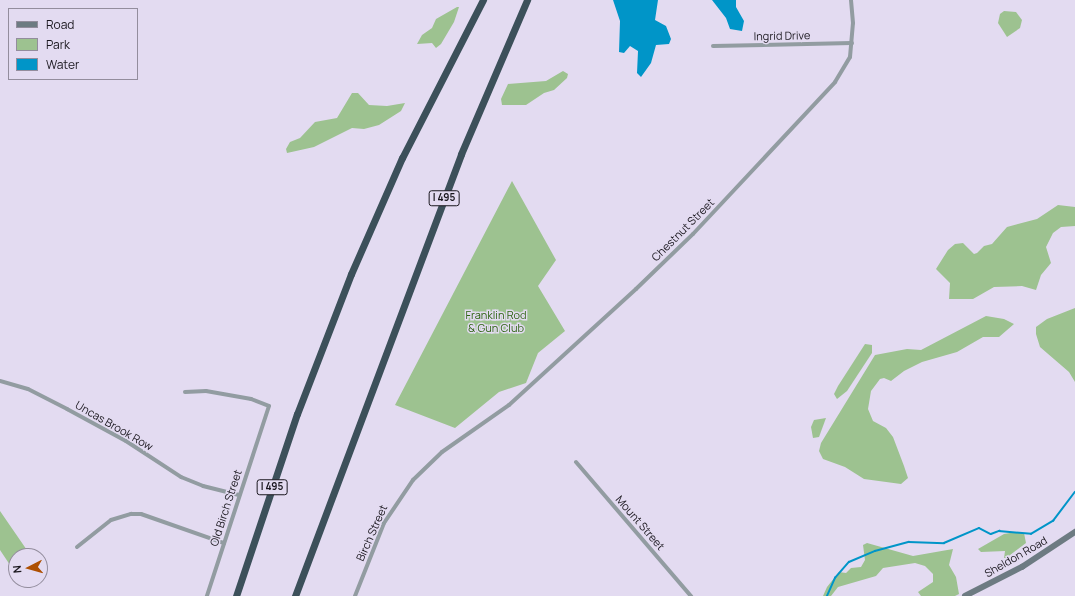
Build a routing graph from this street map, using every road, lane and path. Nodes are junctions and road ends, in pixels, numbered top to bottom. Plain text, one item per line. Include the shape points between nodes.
1 (483, 0) edge
2 (527, 0) edge
3 (851, 0) edge
4 (852, 43) junction
5 (713, 46) dead end
6 (0, 380) edge
7 (185, 392) dead end
8 (467, 434) joint
9 (576, 462) dead end
10 (240, 495) junction
11 (1075, 532) edge
12 (224, 543) junction
13 (77, 547) dead end
14 (207, 596) edge
15 (236, 596) edge
16 (295, 596) edge
17 (355, 596) edge
18 (691, 596) edge
19 (964, 596) edge

1 - 15 highway, I 495 via 402,158 351,274 296,414
2 - 16 highway, I 495 via 461,154
3 - 4 street, Chestnut Street
4 - 5 street, Ingrid Drive
4 - 8 street, Chestnut Street via 848,64 835,82 693,234 509,405
6 - 10 street, Uncas Brook Row via 28,389 67,408 126,441 182,477 203,486
7 - 10 street, Old Birch Street via 206,391 269,406
8 - 17 street, Birch Street via 435,458 400,496 379,532
9 - 18 street, Mount Street
10 - 12 street, Old Birch Street
11 - 19 main road, Sheldon Road via 1022,567
12 - 13 street via 141,514 131,514 111,520
12 - 14 street, Old Birch Street

